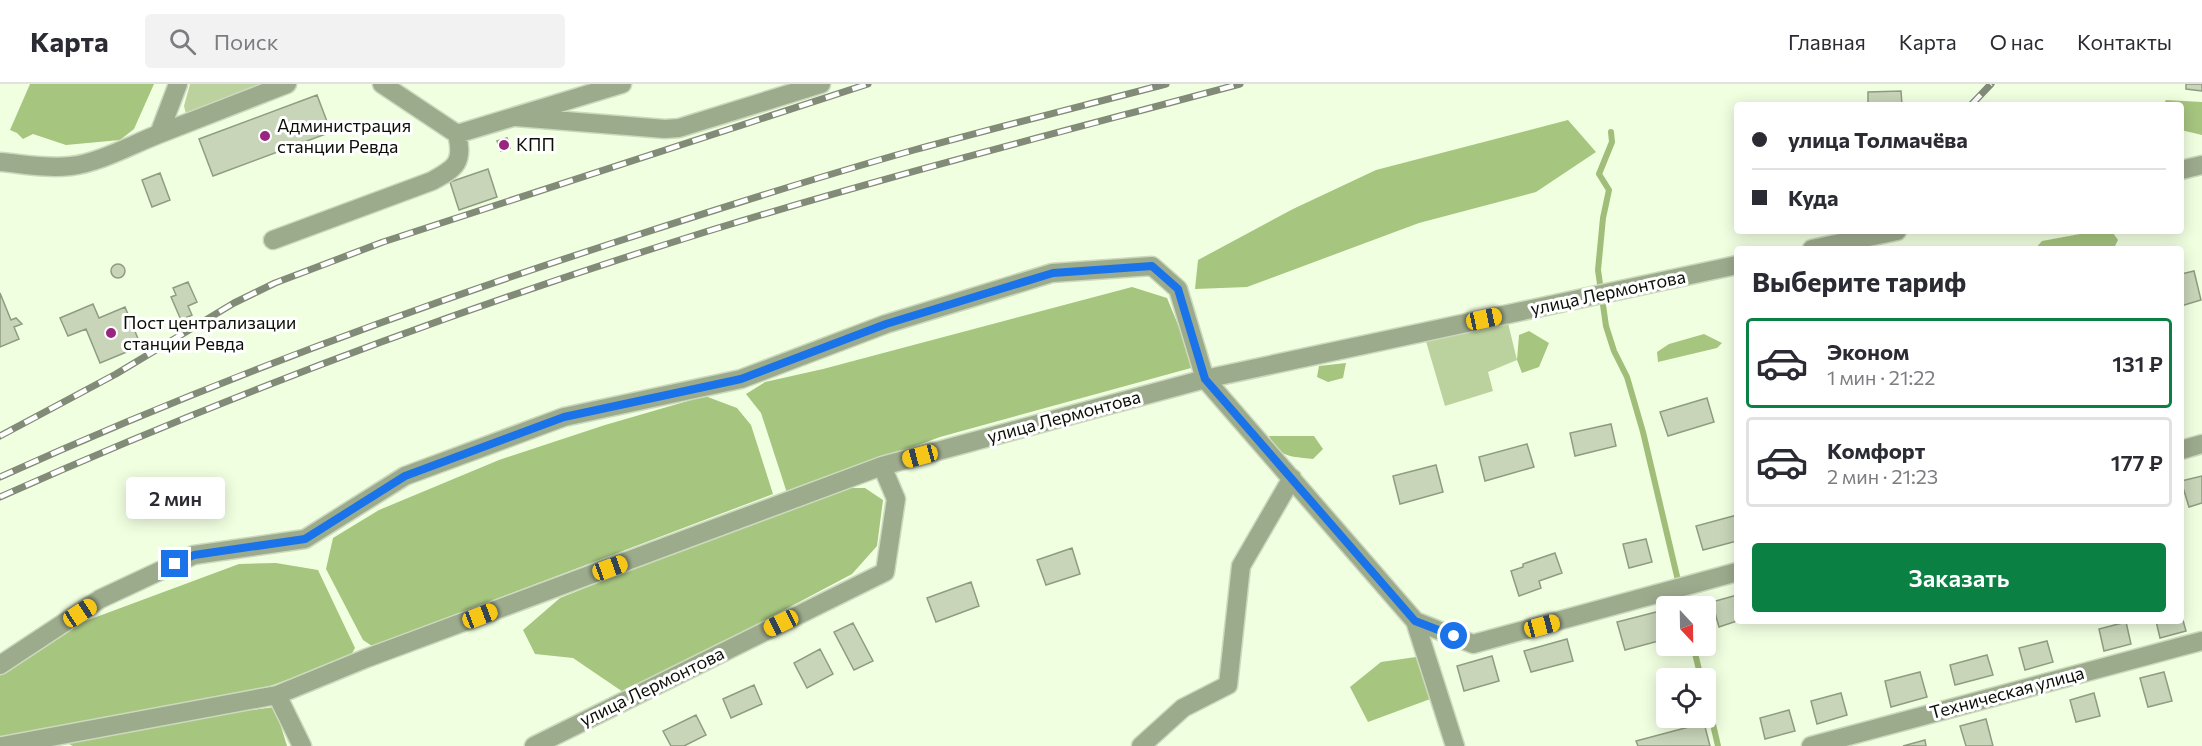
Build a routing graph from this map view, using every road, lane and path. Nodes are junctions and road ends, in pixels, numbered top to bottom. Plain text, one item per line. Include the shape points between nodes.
1 (178, 84) edge
2 (286, 84) edge
3 (382, 84) edge
4 (622, 84) edge
5 (821, 84) edge
6 (516, 117) junction
7 (159, 134) junction
8 (457, 134) junction
9 (0, 162) edge
10 (2202, 165) edge
11 (2184, 169) edge
12 (1882, 234) edge
13 (273, 240) dead end
14 (1826, 246) edge
15 (1734, 266) edge
16 (1205, 379) junction
17 (2202, 444) edge
18 (2184, 449) edge
19 (882, 466) junction
20 (1292, 478) junction
21 (1734, 573) edge
22 (1415, 621) junction
23 (2202, 640) edge
24 (0, 665) edge
25 (277, 695) junction
26 (3, 746) edge
27 (302, 746) edge
28 (534, 746) edge
29 (1141, 746) edge
30 (1455, 746) edge
31 (1811, 746) edge

1 - 7 street
2 - 7 street
3 - 8 street
4 - 6 street
5 - 6 street via 679,128
6 - 8 street
7 - 9 street via 73,166
8 - 13 street via 461,150 458,161 432,181
10 - 11 street
12 - 14 street
15 - 16 street, улица Лермонтова
16 - 19 street, улица Лермонтова
16 - 20 street
16 - 24 street via 1178,289 1152,266 1053,273 886,324 741,379 564,417 405,476 305,539 194,555 100,599
17 - 18 street
19 - 25 street
19 - 28 street, улица Лермонтова via 896,499 885,572
20 - 22 street
20 - 29 street via 1241,566 1228,685 1183,708
21 - 22 street via 1473,644
22 - 30 street
23 - 31 street, Техническая улица
25 - 26 street
25 - 27 street

